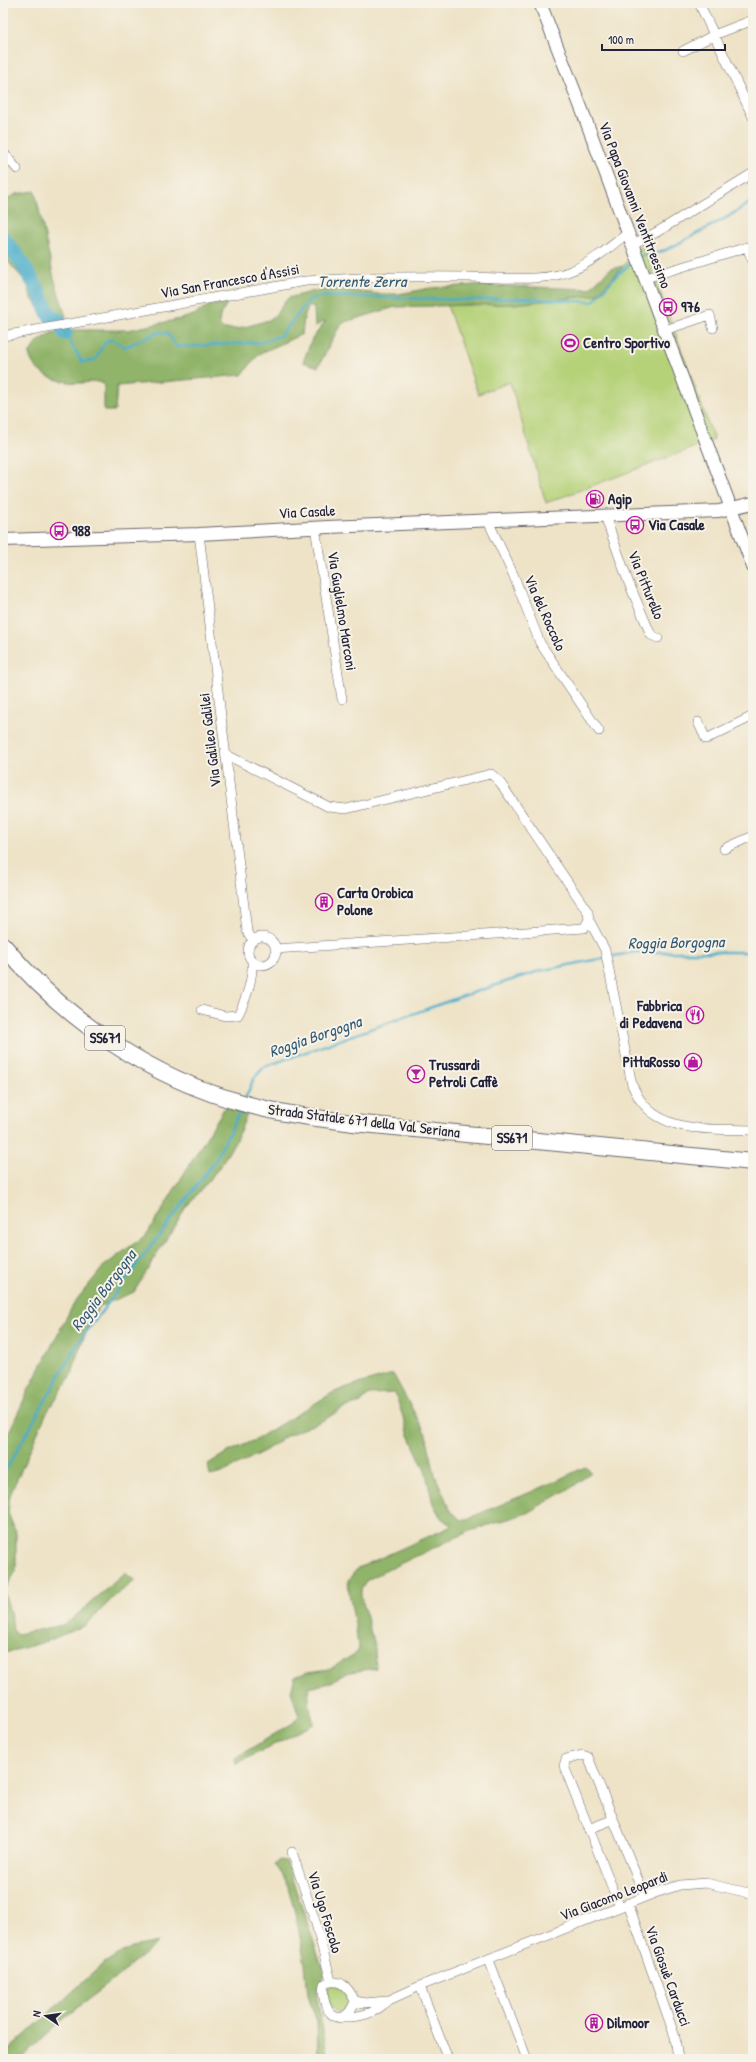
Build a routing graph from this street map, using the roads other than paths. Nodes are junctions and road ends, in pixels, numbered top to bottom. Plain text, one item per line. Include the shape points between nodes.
1 (540, 3) edge
2 (699, 3) edge
3 (753, 20) edge
4 (714, 35) junction
5 (683, 51) dead end
6 (753, 117) edge
7 (3, 152) edge
8 (17, 169) dead end
9 (753, 173) edge
10 (628, 232) junction
11 (634, 246) junction
12 (751, 251) edge
13 (753, 262) edge
14 (646, 278) junction
15 (713, 328) dead end
16 (665, 330) junction
17 (3, 331) edge
18 (18, 333) junction
19 (3, 336) edge
20 (753, 503) edge
21 (732, 509) junction
22 (605, 516) junction
23 (488, 520) junction
24 (315, 527) junction
25 (200, 534) junction
26 (3, 540) edge
27 (753, 567) edge
28 (658, 638) dead end
29 (342, 699) dead end
30 (753, 716) edge
31 (698, 722) dead end
32 (599, 731) dead end
33 (227, 755) junction
34 (753, 836) edge
35 (724, 849) dead end
36 (590, 920) junction
37 (253, 940) junction
38 (3, 945) edge
39 (275, 949) junction
40 (252, 962) junction
41 (202, 1010) dead end
42 (753, 1130) edge
43 (753, 1162) edge
44 (612, 1820) junction
45 (588, 1829) junction
46 (292, 1852) dead end
47 (753, 1894) edge
48 (645, 1897) junction
49 (624, 1905) junction
50 (489, 1960) junction
51 (331, 1981) junction
52 (420, 1986) junction
53 (355, 2001) junction
54 (387, 2001) junction
55 (343, 2017) junction
56 (448, 2059) edge
57 (527, 2059) edge
58 (678, 2059) edge

1 - 10 street, Via Papa Giovanni Ventitreesimo
2 - 4 street
3 - 4 street
4 - 5 street
4 - 6 street
7 - 8 street
9 - 11 street
10 - 11 street, Via Papa Giovanni Ventitreesimo
10 - 18 street, Via San Francesco d'Assisi via 603,252 573,270 549,277 408,276 306,281
11 - 14 street, Via Papa Giovanni Ventitreesimo
12 - 13 street
12 - 14 street via 747,247
14 - 16 street, Via Papa Giovanni Ventitreesimo
15 - 16 street via 710,315
16 - 21 street, Via Papa Giovanni Ventitreesimo
17 - 18 street, Via San Francesco d'Assisi
18 - 19 street, Via San Francesco d'Assisi
20 - 21 street, Via Casale
21 - 22 street, Via Casale
21 - 27 street, Via Papa Giovanni Ventitreesimo
22 - 23 street, Via Casale
22 - 28 street, Via Pitturello via 628,582 651,635
23 - 24 street, Via Casale
23 - 32 street, Via del Roccolo via 540,643
24 - 25 street, Via Casale
24 - 29 street, Via Guglielmo Marconi
25 - 26 street, Via Casale
25 - 33 street, Via Galileo Galilei
30 - 31 street via 706,739
33 - 36 street via 329,807 346,809 491,774 499,781 567,880 588,912
33 - 37 street, Via Galileo Galilei via 247,931
34 - 35 street
36 - 39 street via 584,928
36 - 42 street via 605,950 632,1085 641,1102 658,1117 677,1126
37 - 39 street via 271,940
37 - 40 street via 248,951
38 - 43 highway, Strada Statale 671 della Val Seriana / SS671 via 52,997 108,1040 165,1073 229,1099 272,1111 353,1123
39 - 40 street via 274,959 268,964
40 - 41 street via 253,969 245,1002 238,1015 226,1016
44 - 45 street
44 - 45 street, Via Giosuè Carducci via 588,1757 586,1755 568,1758 564,1766
44 - 48 street
45 - 49 street, Via Giosuè Carducci
46 - 51 street, Via Ugo Foscolo via 316,1924
47 - 48 street, Via Giacomo Leopardi via 706,1883 680,1885
48 - 49 street, Via Giacomo Leopardi
49 - 50 street, Via Giacomo Leopardi
49 - 58 street, Via Giosuè Carducci via 675,2037
50 - 52 street, Via Giacomo Leopardi
50 - 57 street
51 - 53 street via 341,1982 348,1988
51 - 55 street via 324,1984 324,2005 328,2012 336,2017
52 - 54 street, Via Giacomo Leopardi
52 - 56 street
53 - 54 street, Via Giacomo Leopardi
53 - 55 street via 350,2013
54 - 55 street, Via Giacomo Leopardi via 380,2008 361,2016

